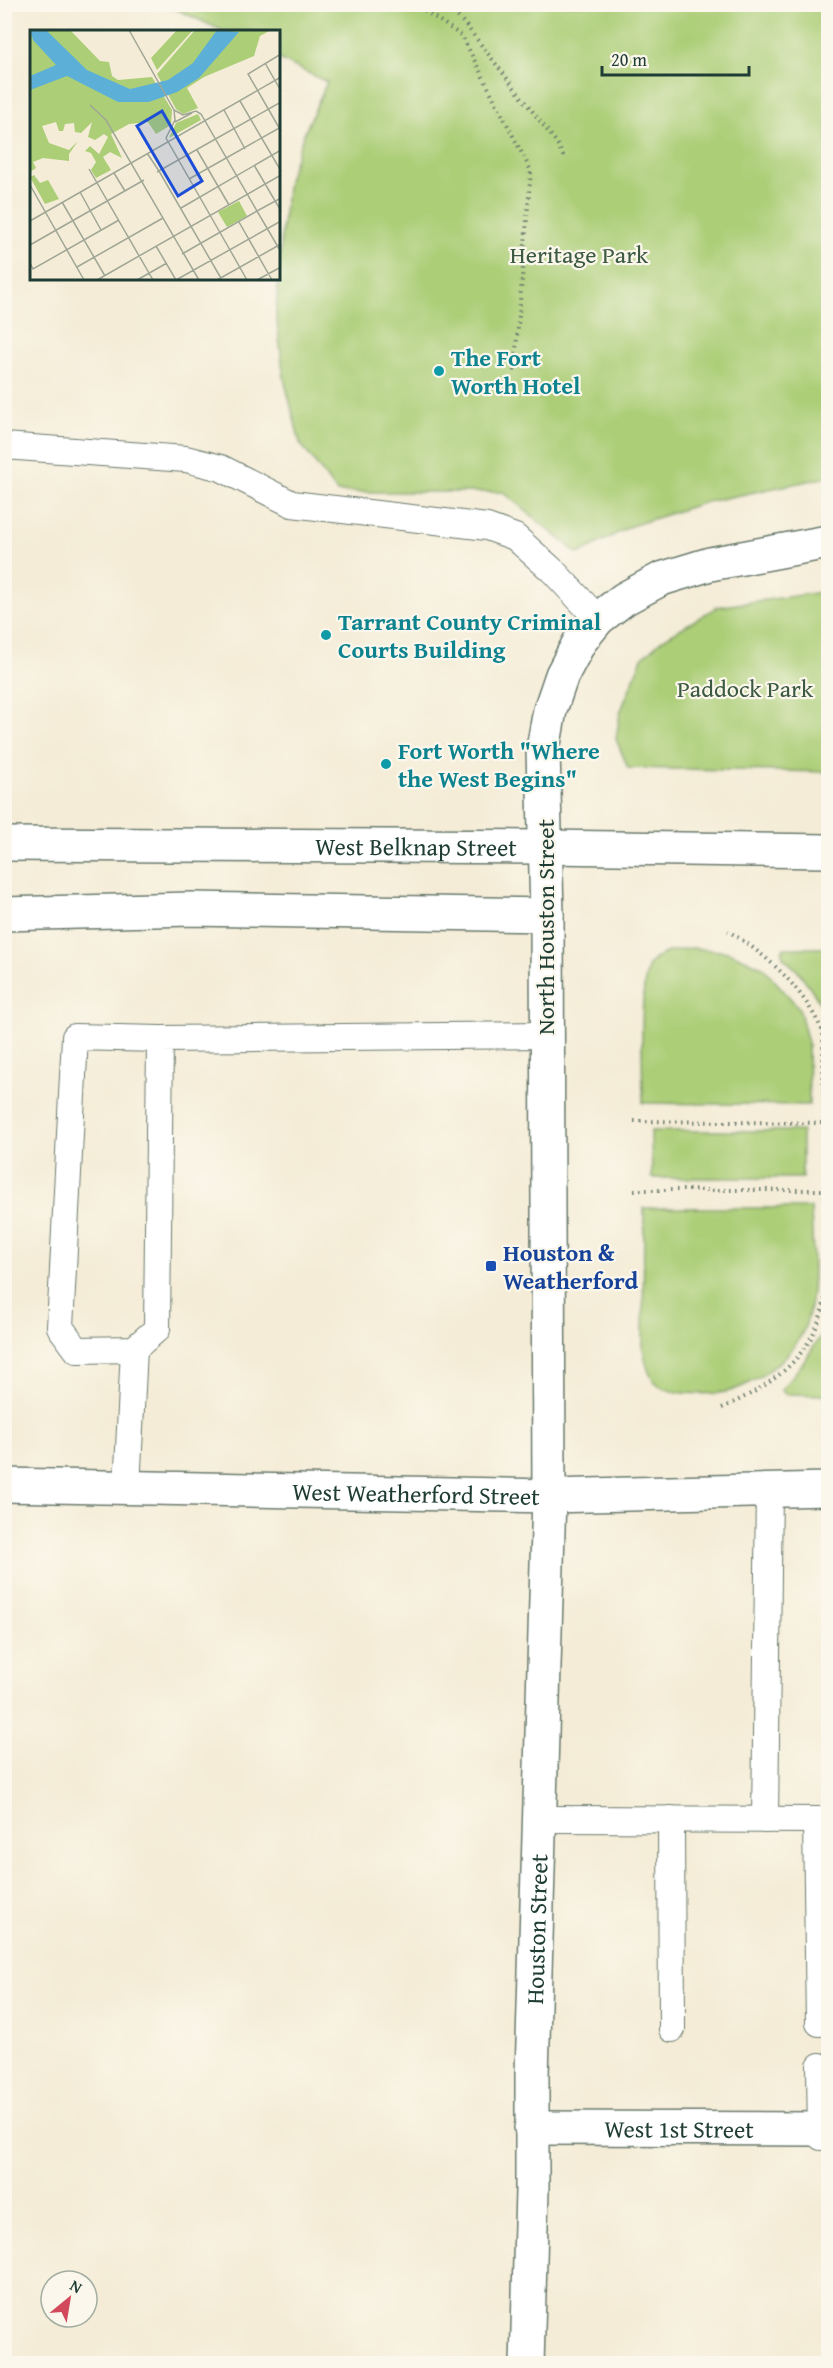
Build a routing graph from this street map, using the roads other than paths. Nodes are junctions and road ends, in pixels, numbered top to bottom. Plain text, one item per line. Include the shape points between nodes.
1 (4, 446) edge
2 (828, 542) edge
3 (598, 619) junction
4 (4, 844) edge
5 (546, 847) junction
6 (828, 851) edge
7 (4, 914) edge
8 (547, 915) junction
9 (546, 1035) junction
10 (160, 1040) junction
11 (134, 1349) junction
12 (4, 1485) edge
13 (127, 1488) junction
14 (769, 1489) junction
15 (828, 1489) edge
16 (549, 1496) junction
17 (540, 1819) junction
18 (671, 1819) junction
19 (765, 1820) junction
20 (822, 1820) edge
21 (819, 2023) dead end
22 (672, 2029) dead end
23 (820, 2066) dead end
24 (531, 2128) junction
25 (824, 2132) edge
26 (526, 2364) edge

1 - 3 lane via 186,459 221,468 292,504 487,527 515,537 554,571
2 - 3 main road, North Houston Street via 710,564 661,579
3 - 5 main road, North Houston Street via 580,641 562,675 550,711 543,749
4 - 5 main road, West Belknap Street
5 - 6 main road, West Belknap Street
5 - 8 main road, North Houston Street
7 - 8 main road via 190,909
8 - 9 main road, North Houston Street
9 - 10 lane
9 - 16 main road, North Houston Street
10 - 11 lane via 157,1329
10 - 11 lane via 75,1037 60,1328 78,1350
11 - 13 lane
12 - 13 main road, West Weatherford Street
13 - 16 main road, West Weatherford Street
14 - 15 main road, West Weatherford Street
14 - 16 main road, West Weatherford Street
14 - 19 lane
16 - 17 main road, Houston Street
17 - 18 lane
17 - 24 main road, Houston Street
18 - 19 lane
18 - 22 lane
19 - 20 lane
20 - 21 lane
23 - 25 lane
24 - 25 main road, West 1st Street
24 - 26 main road, Houston Street

